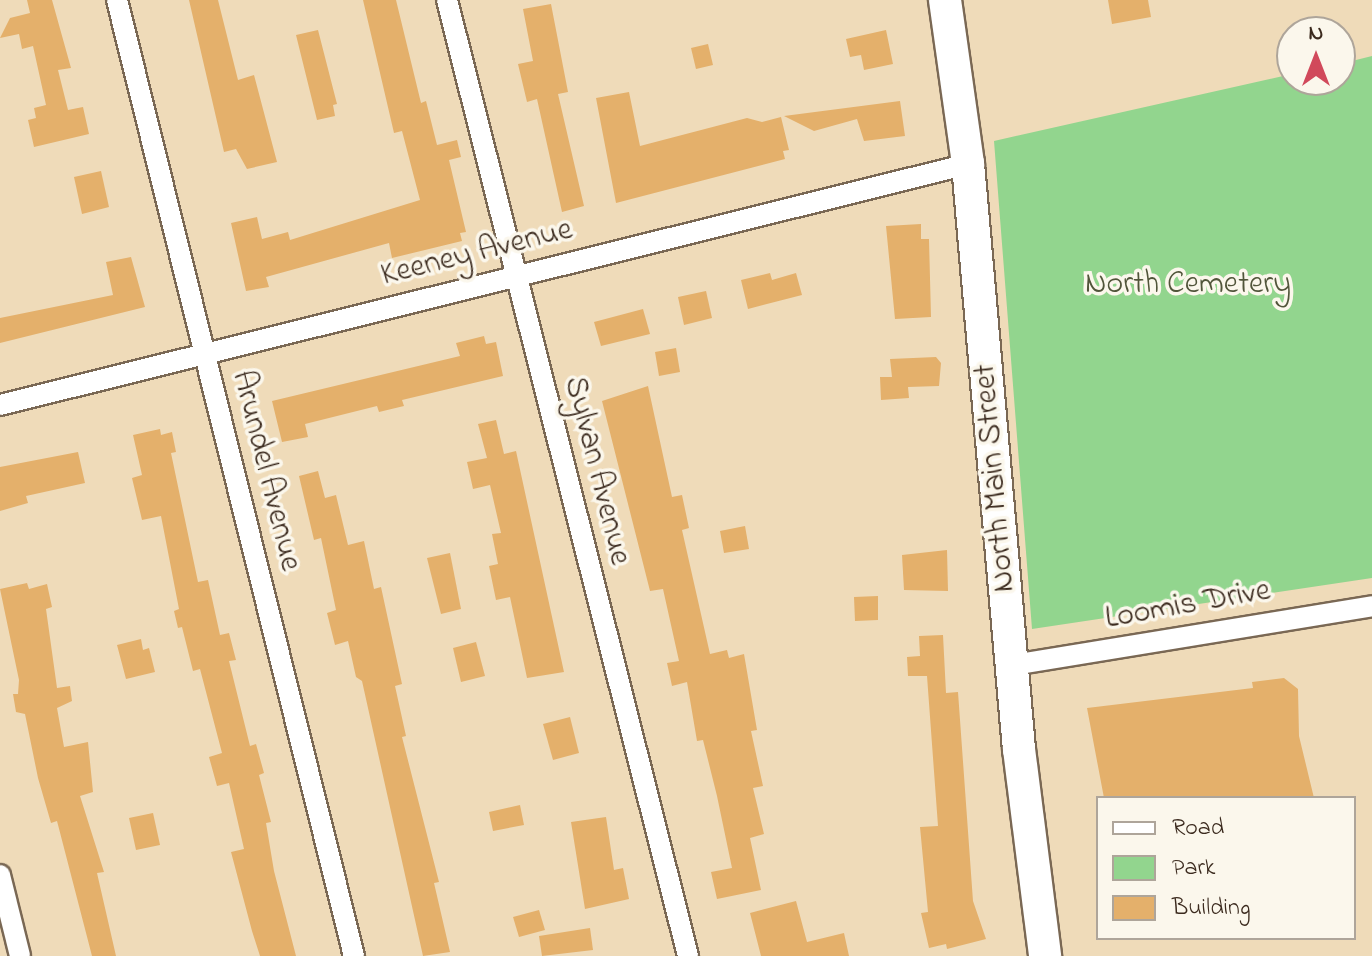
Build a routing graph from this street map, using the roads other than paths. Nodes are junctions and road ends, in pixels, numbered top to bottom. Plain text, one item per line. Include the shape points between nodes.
1 (117, 0) edge
2 (447, 0) edge
3 (945, 0) edge
4 (968, 164) junction
5 (515, 275) junction
6 (205, 354) junction
7 (0, 405) edge
8 (1372, 606) edge
9 (1013, 665) junction
10 (0, 875) edge
11 (20, 956) edge
12 (354, 956) edge
13 (688, 956) edge
14 (1045, 956) edge

1 - 6 street, Arundel Avenue
2 - 5 street, Sylvan Avenue
3 - 4 main road, North Main Street
4 - 5 street, Keeney Avenue
4 - 9 main road, North Main Street
5 - 6 street, Keeney Avenue
5 - 13 street, Sylvan Avenue
6 - 7 street, Keeney Avenue
6 - 12 street, Arundel Avenue
8 - 9 street, Loomis Drive
9 - 14 main road, North Main Street
10 - 11 street

